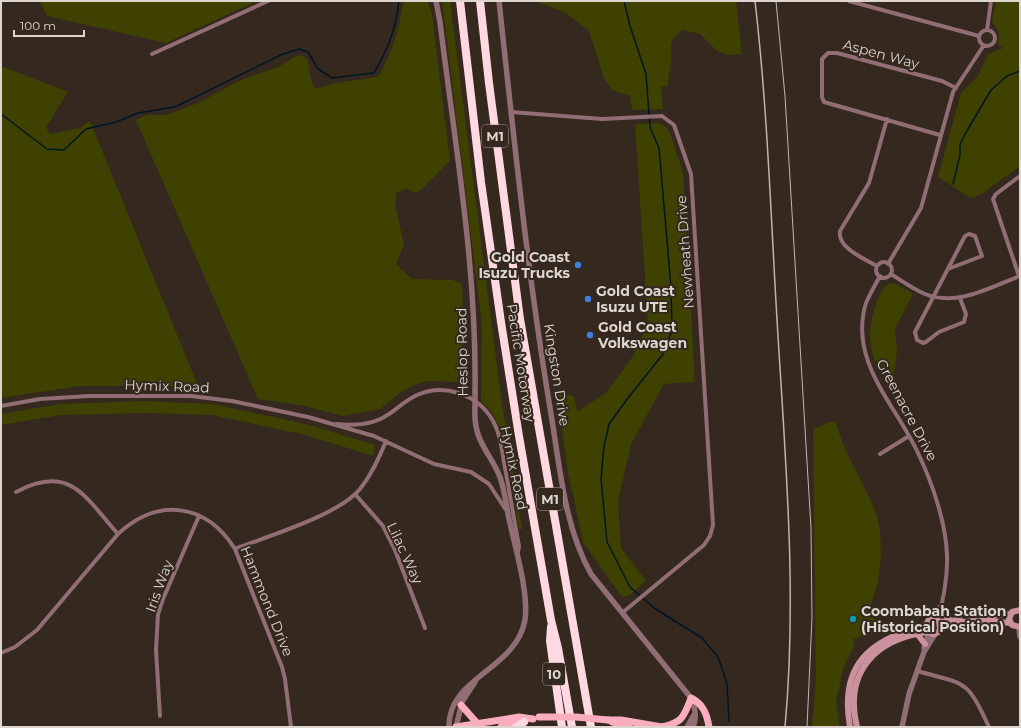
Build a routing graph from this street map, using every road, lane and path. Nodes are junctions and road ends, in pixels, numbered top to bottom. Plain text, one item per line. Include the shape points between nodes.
1 (268, 1) edge
2 (436, 1) edge
3 (460, 1) edge
4 (480, 1) edge
5 (499, 1) edge
6 (849, 1) edge
7 (991, 1) edge
8 (987, 30) junction
9 (979, 36) junction
10 (984, 45) junction
11 (152, 54) dead end
12 (956, 88) junction
13 (511, 112) junction
14 (887, 119) junction
15 (940, 135) junction
16 (1020, 176) edge
17 (888, 264) junction
18 (877, 266) junction
19 (948, 269) junction
20 (890, 274) junction
21 (880, 276) junction
22 (1020, 276) edge
23 (932, 297) junction
24 (960, 298) junction
25 (1, 406) edge
26 (330, 423) junction
27 (909, 436) junction
28 (386, 441) junction
29 (880, 454) dead end
30 (16, 492) dead end
31 (355, 494) junction
32 (507, 510) junction
33 (199, 516) junction
34 (118, 534) junction
35 (235, 549) junction
36 (517, 559) junction
37 (941, 607) junction
38 (1020, 610) edge
39 (622, 613) junction
40 (1010, 614) junction
41 (931, 619) junction
42 (551, 620) junction
43 (950, 620) junction
44 (939, 621) junction
45 (1010, 624) junction
46 (926, 625) junction
47 (425, 628) dead end
48 (1019, 628) edge
49 (933, 632) junction
50 (917, 634) junction
51 (1020, 637) edge
52 (925, 644) junction
53 (924, 652) junction
54 (1, 654) edge
55 (917, 671) junction
56 (478, 678) junction
57 (691, 698) junction
58 (461, 705) junction
59 (695, 713) junction
60 (160, 716) dead end
61 (536, 718) junction
62 (608, 720) junction
63 (524, 722) junction
64 (477, 723) junction
65 (291, 727) edge
66 (449, 727) edge
67 (456, 727) edge
68 (501, 727) edge
69 (516, 727) edge
70 (562, 727) edge
71 (572, 727) edge
72 (591, 727) edge
73 (629, 727) edge
74 (662, 727) edge
75 (687, 727) edge
76 (693, 727) edge
77 (709, 727) edge
78 (850, 727) edge
79 (857, 727) edge
80 (902, 727) edge
81 (988, 727) edge

1 - 11 street
2 - 32 street, Heslop Road, bridge via 471,266 475,335 475,424 499,477
3 - 42 highway, Pacific Motorway / M1 via 481,182 502,330
4 - 72 highway, Pacific Motorway / M1 via 495,137 520,319
5 - 13 street, Kingston Drive
6 - 9 street
7 - 8 street
8 - 9 street
8 - 10 street via 993,33 994,40 991,44
9 - 10 street
10 - 12 street
12 - 14 street, Aspen Way via 942,81 845,55 832,52 825,54 821,62 824,102
12 - 15 street via 949,102
13 - 39 street, Kingston Drive via 538,334 571,521 580,554 591,574
13 - 39 street, Newheath Drive via 602,119 640,116 666,118 674,125 692,174 713,525 704,545
14 - 15 street, Aspen Way
14 - 18 street via 869,183 839,236 839,240 846,247
15 - 17 street via 921,208
16 - 22 street via 993,198
17 - 18 street via 883,262
17 - 20 street via 892,269
18 - 21 street via 877,273
19 - 19 street via 965,236 975,236 982,256
19 - 23 street
20 - 21 street via 884,278
20 - 23 street
21 - 27 street, Greenacre Drive via 865,310 862,330 864,350 871,372
22 - 24 street
23 - 24 street
23 - 24 street via 915,332 917,340 923,343 939,332 964,322 966,314
25 - 26 street, Hymix Road via 64,396 191,396 232,401
26 - 28 street, Hymix Road
26 - 36 street, Hymix Road via 352,425 376,421 410,399 436,390 462,394 479,405 493,421 500,439 519,546
27 - 29 street
27 - 37 street, Greenacre Drive via 927,472 944,531 947,567
28 - 31 street via 375,468
28 - 32 street, Hymix Road via 434,464 480,476 496,492
30 - 34 street via 31,484 50,480 66,482 81,493
31 - 35 street via 330,511
31 - 47 street, Lilac Way via 383,526
32 - 36 street, Heslop Road
33 - 34 street, Hammond Drive via 177,510 154,512 140,517
33 - 35 street, Hammond Drive via 215,525
33 - 60 street, Iris Way via 158,614 156,650
34 - 54 street, Hammond Drive via 37,630
35 - 65 street, Hammond Drive via 282,667
36 - 56 street, Heslop Road via 526,599 523,627 509,652
37 - 41 street
37 - 43 main road
37 - 44 street, Greenacre Drive
38 - 40 main road
39 - 57 street, Kingston Drive
40 - 43 main road
40 - 45 main road
41 - 44 main road
41 - 46 main road
42 - 70 highway, 10 via 550,640
42 - 71 highway, Pacific Motorway / M1
43 - 44 main road
44 - 49 main road
45 - 48 main road
45 - 49 main road via 983,621 955,624
46 - 49 main road
46 - 78 main road via 885,640 872,648 861,660 854,672 847,695
48 - 51 street
49 - 50 main road
49 - 52 street
49 - 53 street
50 - 52 main road
50 - 79 main road via 881,648 860,671 853,697
52 - 53 street
53 - 55 street
55 - 80 street via 905,707
55 - 81 street via 954,680 967,687 974,696
56 - 58 street, Heslop Road
56 - 66 street, Heslop Road via 468,685 457,700 451,711
57 - 59 street, Kingston Drive
57 - 74 main road via 682,718
57 - 77 main road via 703,707
58 - 64 main road
58 - 67 street, Heslop Road
59 - 75 street
59 - 76 street, Kingston Drive via 696,721
61 - 62 main road, bridge via 576,717
61 - 63 main road
61 - 64 main road via 520,717
62 - 73 main road
62 - 74 main road
63 - 68 main road
63 - 69 highway
64 - 67 main road

